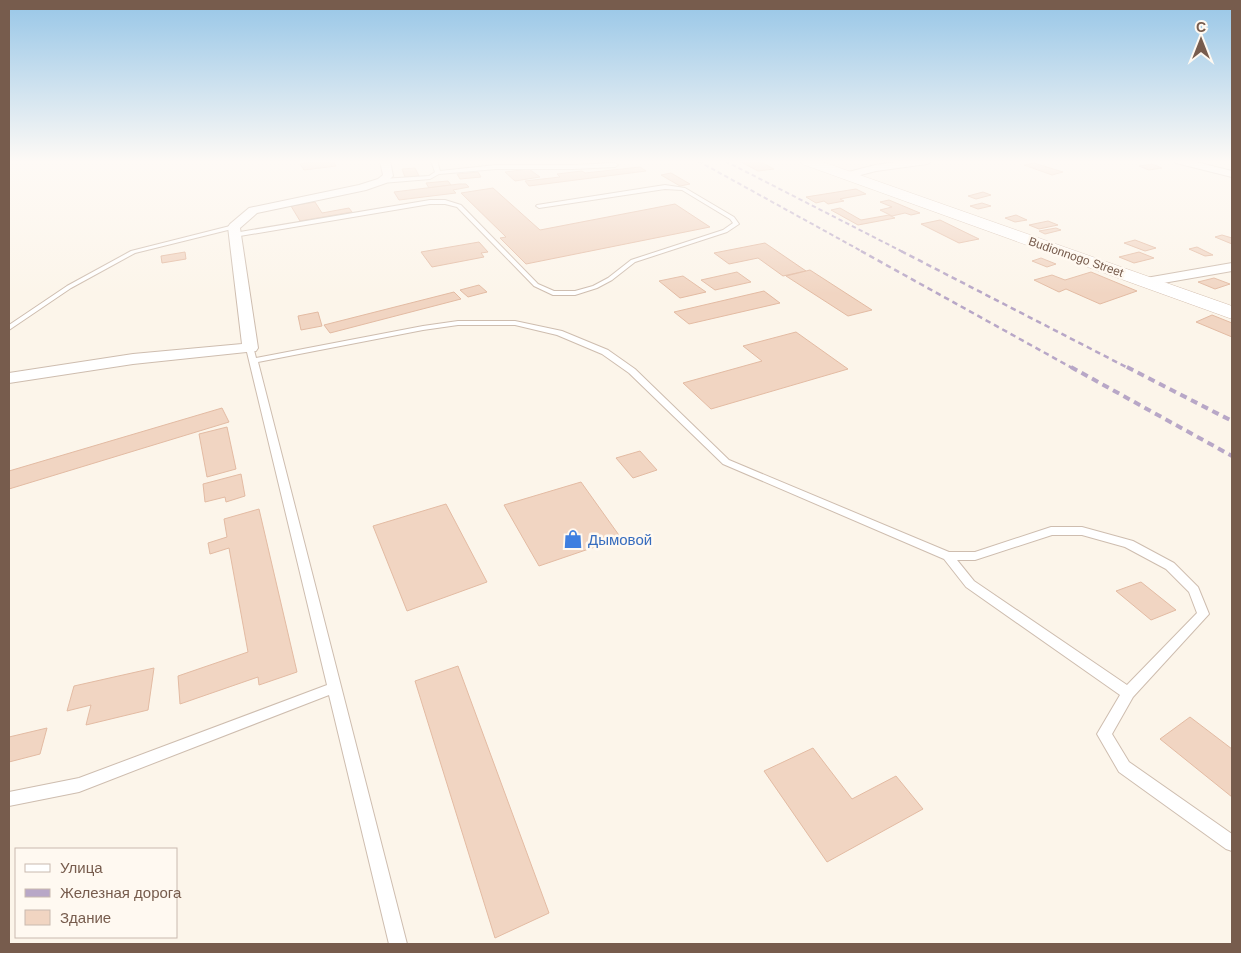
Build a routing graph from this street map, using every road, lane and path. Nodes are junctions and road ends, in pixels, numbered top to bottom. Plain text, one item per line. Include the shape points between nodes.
1 (275, 205) edge
2 (407, 205) edge
3 (457, 205) edge
4 (542, 205) edge
5 (712, 205) edge
6 (929, 205) edge
7 (539, 206) dead end
8 (234, 231) junction
9 (1232, 267) edge
10 (1146, 282) junction
11 (1232, 313) edge
12 (9, 328) edge
13 (251, 354) junction
14 (9, 378) edge
15 (948, 556) junction
16 (333, 688) junction
17 (1128, 693) junction
18 (9, 799) edge
19 (1232, 843) edge
20 (398, 944) edge

1 - 8 street via 253,210
2 - 8 lane
3 - 5 lane via 536,285 553,292 575,293 610,279 633,261 725,232 736,224
4 - 7 lane
6 - 10 street, Budionnogo Street
8 - 12 lane via 133,252 69,287
8 - 13 street
9 - 10 street
10 - 11 street, Budionnogo Street
13 - 14 street via 133,359
13 - 15 lane via 458,324 515,323 559,334 605,352 632,371 726,462
13 - 16 lane
15 - 17 lane via 970,584
15 - 17 lane via 975,556 1051,532 1082,531 1129,544 1170,566 1194,590 1203,614
16 - 18 lane via 79,785
16 - 20 lane
17 - 19 lane via 1104,734 1124,767

